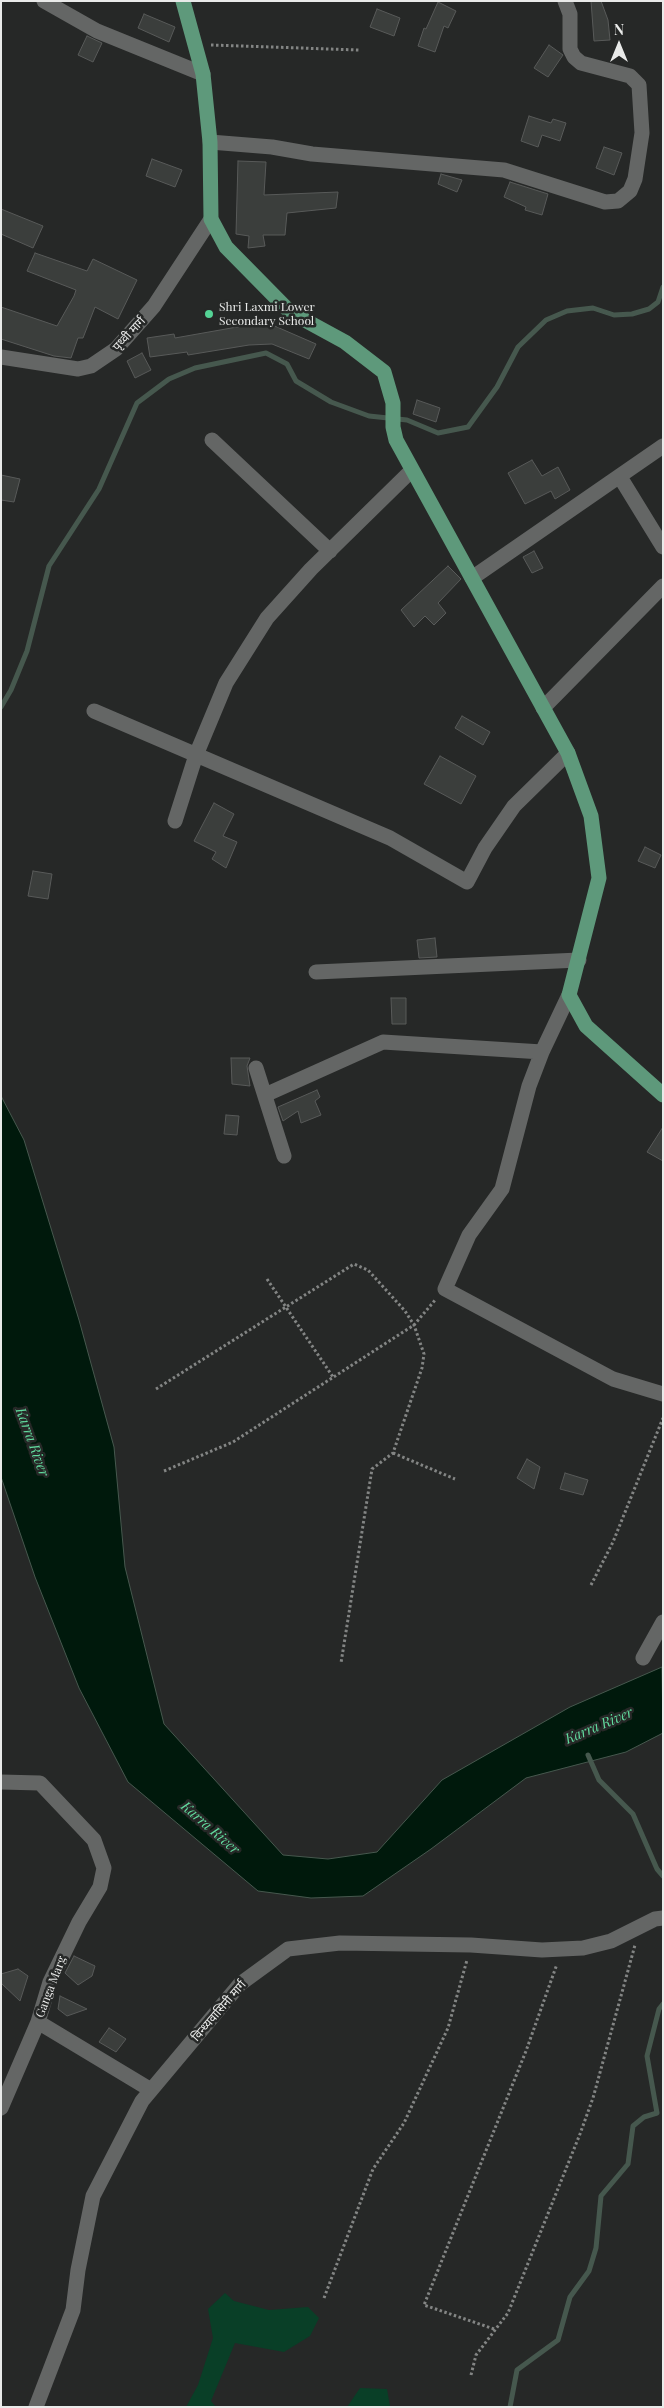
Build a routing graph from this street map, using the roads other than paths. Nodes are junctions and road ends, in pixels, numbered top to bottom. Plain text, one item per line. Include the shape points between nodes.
1 (44, 1) edge
2 (566, 1) edge
3 (183, 3) edge
4 (203, 74) junction
5 (210, 142) junction
6 (211, 219) junction
7 (1, 357) edge
8 (212, 440) dead end
9 (663, 446) edge
10 (412, 470) junction
11 (620, 477) junction
12 (663, 547) edge
13 (330, 551) junction
14 (472, 578) junction
15 (660, 594) edge
16 (543, 708) junction
17 (94, 711) dead end
18 (568, 753) junction
19 (196, 755) junction
20 (175, 821) dead end
21 (580, 960) junction
22 (316, 972) dead end
23 (569, 995) junction
24 (542, 1052) junction
25 (256, 1068) dead end
26 (265, 1094) junction
27 (663, 1095) edge
28 (284, 1156) dead end
29 (663, 1394) edge
30 (663, 1622) edge
31 (643, 1658) dead end
32 (1, 1782) edge
33 (663, 1918) edge
34 (38, 2022) junction
35 (151, 2090) junction
36 (1, 2108) edge
37 (36, 2407) edge

1 - 4 street via 96,31
2 - 5 street via 570,14 570,49 574,57 581,63 630,76 640,85 642,133 636,179 630,191 618,201 605,202 504,170
3 - 4 main road
4 - 5 main road
5 - 6 main road
6 - 7 street, पृथ्वी मार्ग via 154,306 116,350 91,366 78,369
6 - 10 main road via 226,247 290,312 345,342 384,372 393,403 396,440
8 - 13 street
9 - 11 street
10 - 13 street
10 - 14 main road
11 - 12 street
11 - 14 street
13 - 19 street via 267,618 226,683
14 - 16 main road
15 - 16 street
16 - 18 main road
17 - 19 street
18 - 19 street via 514,806 485,848 467,882 390,838
18 - 21 main road via 591,816 599,878
19 - 20 street
21 - 22 street
21 - 23 main road
23 - 24 street
23 - 27 main road via 586,1026
24 - 26 street via 383,1042
24 - 29 street via 529,1086 502,1189 469,1236 445,1289 613,1379
25 - 26 street
26 - 28 street
30 - 31 street
32 - 34 street, Ganga Marg via 40,1783 94,1840 104,1868 100,1886 50,1982
33 - 35 street, विन्ध्यवासिनी मार्ग via 611,1941 562,1950 340,1943 288,1949 240,1984
34 - 35 street
34 - 36 street, Ganga Marg
35 - 37 street, विन्ध्यवासिनी मार्ग via 142,2101 93,2196 73,2310

